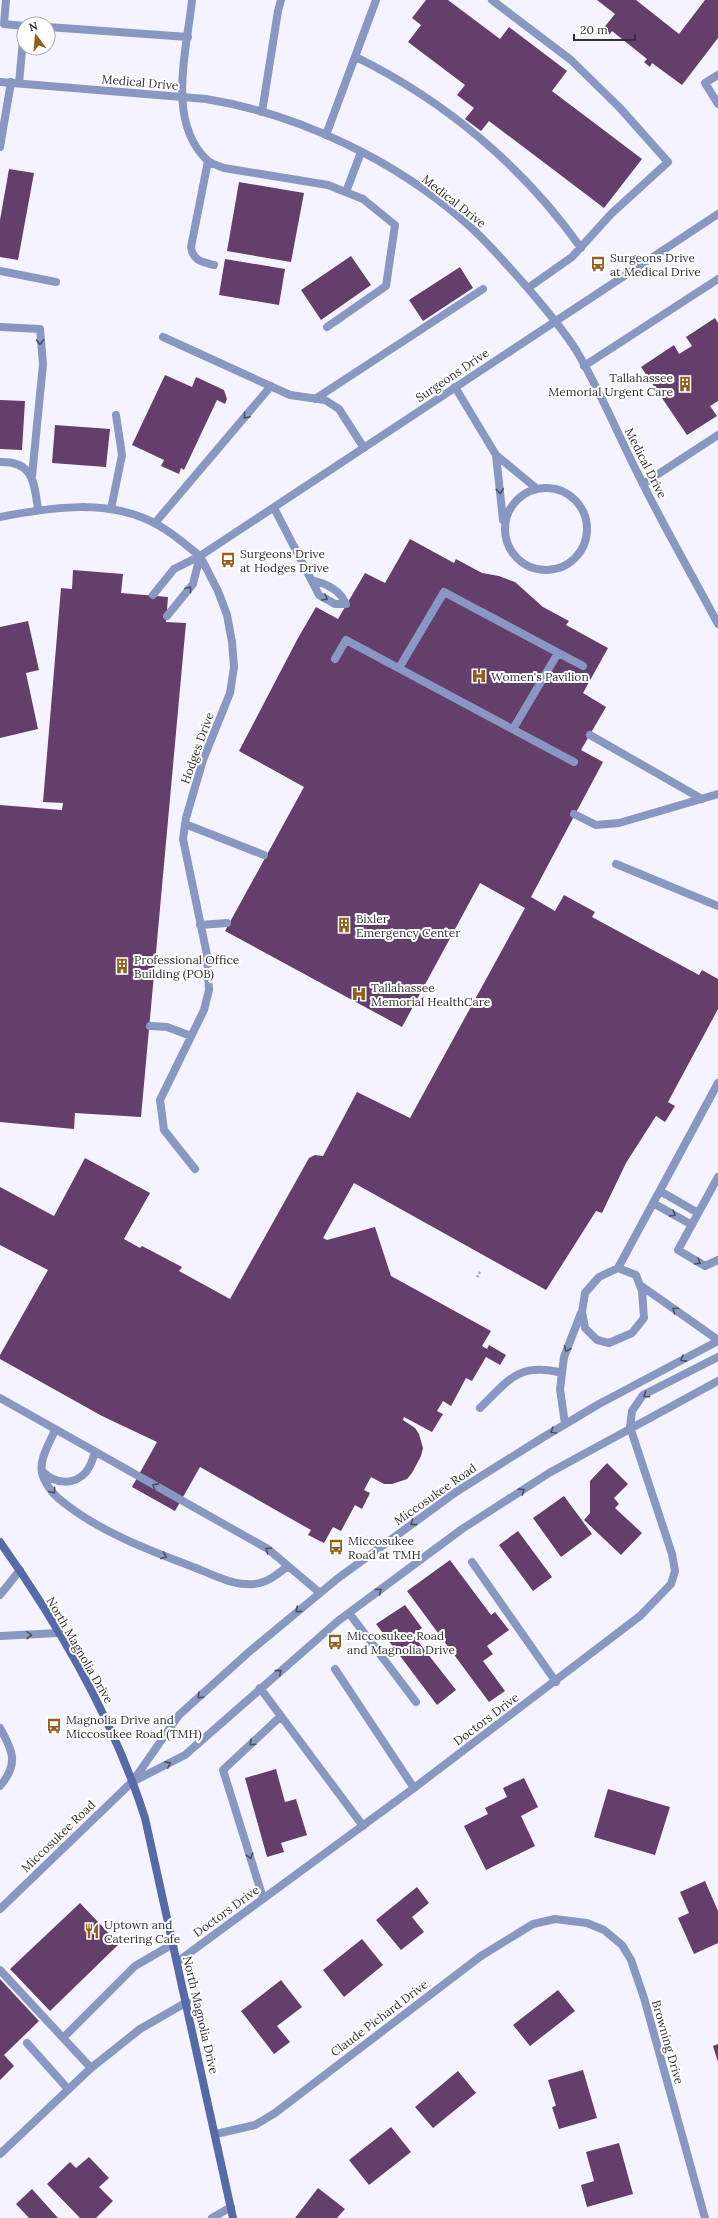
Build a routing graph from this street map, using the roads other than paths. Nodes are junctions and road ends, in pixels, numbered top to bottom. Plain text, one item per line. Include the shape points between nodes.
1 (6, 0) edge
2 (192, 0) edge
3 (281, 0) edge
4 (376, 0) edge
5 (492, 0) edge
6 (16, 25) edge
7 (56, 28) edge
8 (188, 37) junction
9 (19, 56) edge
10 (356, 57) junction
11 (718, 75) edge
12 (0, 82) edge
13 (15, 82) junction
14 (181, 98) junction
15 (718, 104) edge
16 (262, 112) junction
17 (326, 135) junction
18 (0, 147) edge
19 (361, 152) junction
20 (208, 161) junction
21 (346, 192) junction
22 (718, 214) edge
23 (581, 248) junction
24 (214, 265) dead end
25 (0, 271) edge
26 (718, 279) edge
27 (56, 282) dead end
28 (528, 288) junction
29 (483, 289) dead end
30 (554, 322) junction
31 (0, 327) edge
32 (327, 327) dead end
33 (162, 337) dead end
34 (584, 366) junction
35 (271, 386) junction
36 (455, 387) junction
37 (315, 399) junction
38 (116, 415) dead end
39 (718, 435) edge
40 (364, 448) junction
41 (496, 455) junction
42 (0, 462) edge
43 (32, 476) junction
44 (643, 484) junction
45 (536, 488) junction
46 (274, 508) junction
47 (38, 509) junction
48 (110, 509) junction
49 (0, 517) edge
50 (155, 523) junction
51 (504, 527) junction
52 (200, 556) junction
53 (312, 580) dead end
54 (153, 595) dead end
55 (167, 616) dead end
56 (718, 624) edge
57 (558, 653) junction
58 (335, 659) dead end
59 (583, 666) dead end
60 (399, 668) junction
61 (513, 729) junction
62 (590, 735) dead end
63 (574, 762) dead end
64 (718, 794) edge
65 (702, 799) junction
66 (574, 814) dead end
67 (185, 824) junction
68 (264, 854) dead end
69 (616, 864) dead end
70 (718, 906) edge
71 (227, 923) dead end
72 (200, 925) junction
73 (150, 1026) dead end
74 (191, 1036) junction
75 (718, 1083) edge
76 (195, 1169) dead end
77 (718, 1177) edge
78 (660, 1191) junction
79 (653, 1203) junction
80 (698, 1213) junction
81 (692, 1225) junction
82 (718, 1260) edge
83 (618, 1268) junction
84 (640, 1285) junction
85 (582, 1312) junction
86 (718, 1340) edge
87 (718, 1357) edge
88 (562, 1373) junction
89 (718, 1381) edge
90 (0, 1398) edge
91 (480, 1408) dead end
92 (565, 1424) junction
93 (630, 1427) junction
94 (55, 1430) junction
95 (95, 1452) junction
96 (42, 1471) junction
97 (0, 1542) edge
98 (472, 1562) dead end
99 (288, 1566) junction
100 (20, 1570) junction
101 (320, 1593) junction
102 (0, 1595) edge
103 (350, 1613) junction
104 (58, 1633) junction
105 (0, 1636) edge
106 (335, 1669) dead end
107 (556, 1682) junction
108 (260, 1688) junction
109 (416, 1702) dead end
110 (281, 1716) junction
111 (0, 1728) edge
112 (133, 1781) junction
113 (0, 1786) edge
114 (414, 1788) junction
115 (363, 1826) junction
116 (264, 1898) junction
117 (0, 1909) edge
118 (555, 1919) joint
119 (173, 1944) junction
120 (177, 1962) junction
121 (0, 1970) edge
122 (187, 2002) junction
123 (63, 2038) junction
124 (27, 2043) dead end
125 (91, 2068) junction
126 (68, 2089) junction
127 (216, 2134) junction
128 (0, 2154) edge
129 (231, 2207) junction
130 (212, 2218) edge
131 (233, 2218) edge
132 (705, 2218) edge

1 - 6 street via 4,24
2 - 8 street
3 - 16 street
4 - 10 street
5 - 23 street via 571,60 620,108 668,162 611,214
7 - 8 street
8 - 14 street
9 - 13 street
10 - 17 street
10 - 23 street via 386,72 452,116 495,151 532,186
11 - 15 street via 705,84
12 - 13 street, Medical Drive
13 - 14 street, Medical Drive
13 - 18 street
14 - 16 street, Medical Drive via 230,103
14 - 20 street via 186,129
16 - 17 street, Medical Drive via 282,117
17 - 19 street, Medical Drive
19 - 21 street
19 - 28 street, Medical Drive via 390,168 464,221 496,251
20 - 21 street via 224,168 328,185
20 - 24 street via 191,247 192,254 198,261
21 - 32 street via 363,199 395,225 386,286
22 - 30 street, Surgeons Drive
23 - 28 street
25 - 27 street
26 - 34 street
28 - 30 street, Medical Drive
29 - 37 street
30 - 34 street, Medical Drive via 575,349
30 - 36 street, Surgeons Drive
31 -> 43 street via 40,329 43,364
33 - 35 street
34 - 44 street, Medical Drive
35 - 37 street via 290,395
35 -> 50 street
36 - 40 street, Surgeons Drive
36 - 41 street
37 - 40 street via 325,400 339,408
38 - 48 street via 122,455
39 - 44 street
40 - 46 street, Surgeons Drive
41 - 45 street
41 -> 51 street
42 - 43 street via 22,466
43 - 47 street
44 - 56 street, Medical Drive
45 - 51 street via 524,493 514,502 507,514
45 - 51 street via 562,490 582,507 587,520 587,534 583,548 574,559 562,567 548,570 534,568 521,562 511,552
46 - 52 street, Surgeons Drive
46 - 53 street
47 - 48 street, Hodges Drive via 79,506
47 - 49 street, Hodges Drive
48 - 50 street, Hodges Drive via 133,514
50 - 52 street, Hodges Drive
52 - 54 street, Surgeons Drive via 174,569
55 -> 52 street via 193,584
52 - 67 street, Hodges Drive via 227,615 234,668 230,693 203,760
57 - 59 street
57 - 60 street via 444,592
57 - 61 street
58 - 60 street via 346,640
60 - 61 street
61 - 63 street
62 - 65 street
64 - 65 street
65 - 66 street via 618,822 596,825
67 - 68 street
67 - 72 street, Hodges Drive via 184,853
69 - 70 street
71 - 72 street
72 - 74 street, Hodges Drive via 207,955 209,990 204,1010
73 - 74 street via 166,1027
74 - 76 street, Hodges Drive via 160,1100 164,1130
75 - 78 street
77 - 80 street
78 - 79 street
78 - 80 street
79 -> 81 street
79 - 83 street
80 - 81 street
81 -> 82 street via 678,1250 705,1266
83 - 84 street via 636,1275
83 - 85 street via 599,1276 585,1293
84 - 85 street via 644,1318 632,1333 609,1343 597,1340 585,1328
86 -> 84 street
85 -> 88 street via 564,1357
86 -> 92 street, Miccosukee Road
87 -> 93 street via 643,1395 632,1411
88 - 91 street via 547,1369 531,1369 513,1376
88 - 92 street via 560,1389
89 - 93 street, Miccosukee Road
90 - 94 street
92 -> 101 street, Miccosukee Road via 456,1492
103 -> 93 street, Miccosukee Road via 462,1529 549,1473
93 - 107 street, Doctors Drive via 672,1554 675,1571 671,1584 640,1616
94 - 95 street
94 - 96 street via 42,1460
95 - 96 street via 87,1471 80,1478 64,1483 47,1477
99 -> 95 street via 268,1549
96 -> 99 street via 45,1481 56,1497 74,1510 109,1531 199,1570 230,1581 254,1584 272,1578
97 - 100 main road, North Magnolia Drive
98 - 107 street
99 - 101 street
100 - 102 street
100 - 104 main road, North Magnolia Drive
101 -> 112 street, Miccosukee Road via 179,1715
108 -> 103 street, Miccosukee Road
103 - 109 street
105 -> 104 street
104 - 112 main road, North Magnolia Drive via 107,1722
106 - 114 street
107 - 114 street, Doctors Drive
108 - 110 street
112 -> 108 street, Miccosukee Road via 185,1755
110 - 115 street
110 -> 116 street via 223,1770
111 - 113 street via 11,1747 13,1761
112 - 117 street, Miccosukee Road
112 - 119 main road, North Magnolia Drive via 145,1818
114 - 115 street, Doctors Drive
115 - 116 street, Doctors Drive
116 - 120 street, Doctors Drive
118 - 127 street, Claude Pichard Drive via 533,1924 481,1956 275,2113 255,2125
118 - 132 street, Browning Drive via 587,1923 604,1930 622,1945 631,1960 646,2005
119 - 120 main road, North Magnolia Drive
119 - 123 street via 135,1966
120 - 122 main road, North Magnolia Drive
121 - 123 street
122 - 125 street via 140,2029
122 - 127 main road, North Magnolia Drive
123 - 125 street
124 - 126 street
125 - 126 street
126 - 128 street
127 - 129 main road, North Magnolia Drive
129 - 130 street
129 - 131 main road, North Magnolia Drive

